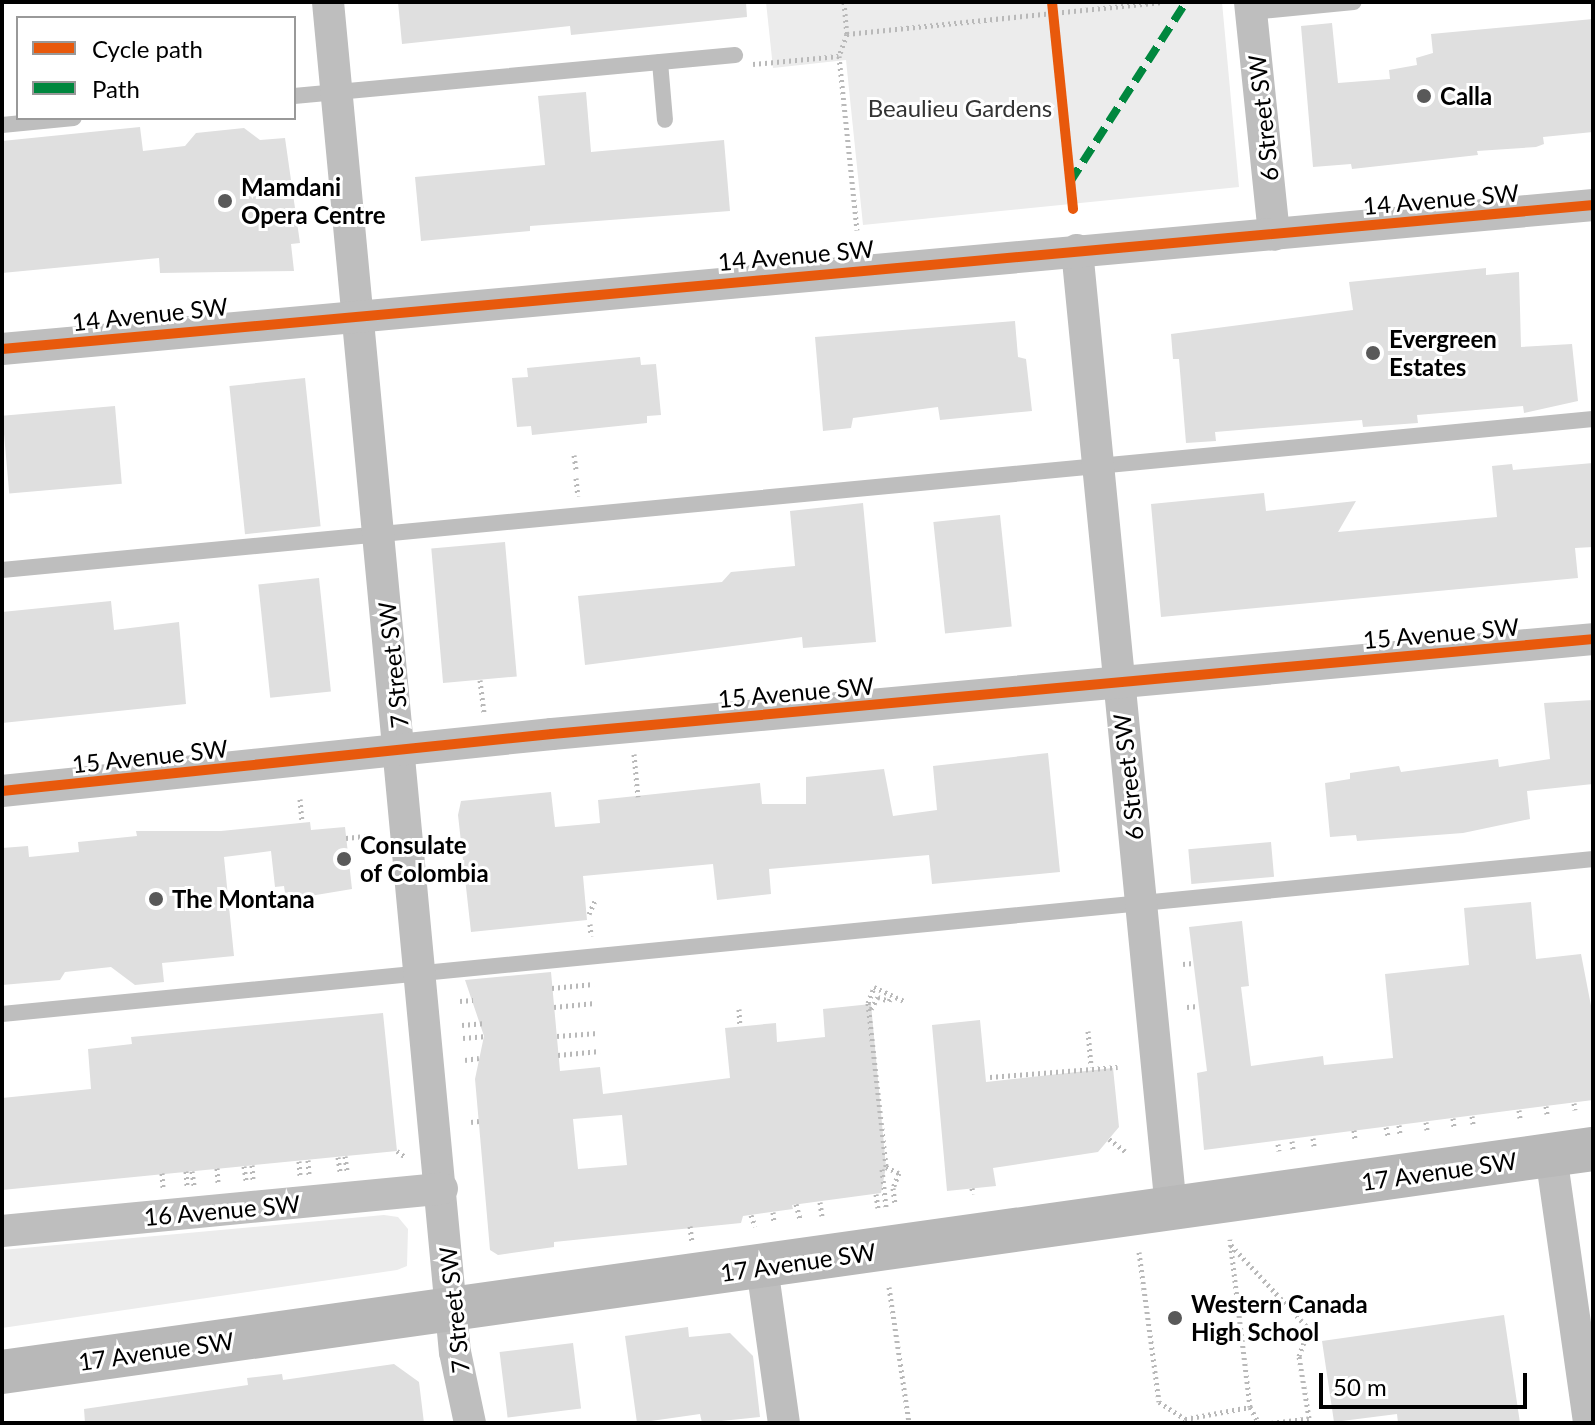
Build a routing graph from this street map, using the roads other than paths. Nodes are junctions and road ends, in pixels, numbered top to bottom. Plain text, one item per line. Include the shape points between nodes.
1 (328, 2) edge
2 (1354, 2) edge
3 (1251, 7) edge
4 (740, 60) road end
5 (660, 62) junction
6 (337, 92) junction
7 (296, 96) edge
8 (53, 120) edge
9 (665, 120) dead end
10 (2, 125) edge
11 (1593, 205) edge
12 (1274, 235) junction
13 (1077, 250) junction
14 (359, 313) junction
15 (2, 349) edge
16 (1593, 419) edge
17 (1098, 464) junction
18 (380, 534) junction
19 (2, 570) edge
20 (1593, 639) edge
21 (1119, 684) junction
22 (401, 749) junction
23 (2, 791) edge
24 (1593, 859) edge
25 (1141, 903) junction
26 (423, 974) junction
27 (2, 1014) edge
28 (1549, 1135) junction
29 (1593, 1149) edge
30 (442, 1189) junction
31 (1171, 1208) junction
32 (2, 1231) edge
33 (758, 1246) junction
34 (453, 1310) junction
35 (2, 1372) edge
36 (470, 1423) edge
37 (784, 1423) edge
38 (1589, 1423) edge

1 - 6 street, 7 Street SW
2 - 3 lane
3 - 12 street, 6 Street SW
4 - 5 lane
5 - 6 lane
5 - 9 lane
6 - 7 lane
6 - 14 street, 7 Street SW
8 - 10 lane
11 - 12 street, 14 Avenue SW
12 - 13 street, 14 Avenue SW
13 - 14 street, 14 Avenue SW
13 - 17 street, 6 Street SW
14 - 15 street, 14 Avenue SW
14 - 18 street, 7 Street SW
16 - 17 lane
17 - 18 lane
17 - 21 street, 6 Street SW
18 - 19 lane
18 - 22 street, 7 Street SW
20 - 21 street, 15 Avenue SW
21 - 22 street, 15 Avenue SW
21 - 25 street, 6 Street SW
22 - 23 street, 15 Avenue SW
22 - 26 street, 7 Street SW
24 - 25 lane
25 - 26 lane
25 - 31 street, 6 Street SW
26 - 27 lane
26 - 30 street, 7 Street SW
28 - 29 main road, 17 Avenue SW
28 - 31 main road, 17 Avenue SW
28 - 38 street
30 - 32 street, 16 Avenue SW
30 - 34 street, 7 Street SW
31 - 33 main road, 17 Avenue SW
33 - 34 main road, 17 Avenue SW
33 - 37 street
34 - 35 main road, 17 Avenue SW
34 - 36 street, 7 Street SW via 457,1364

